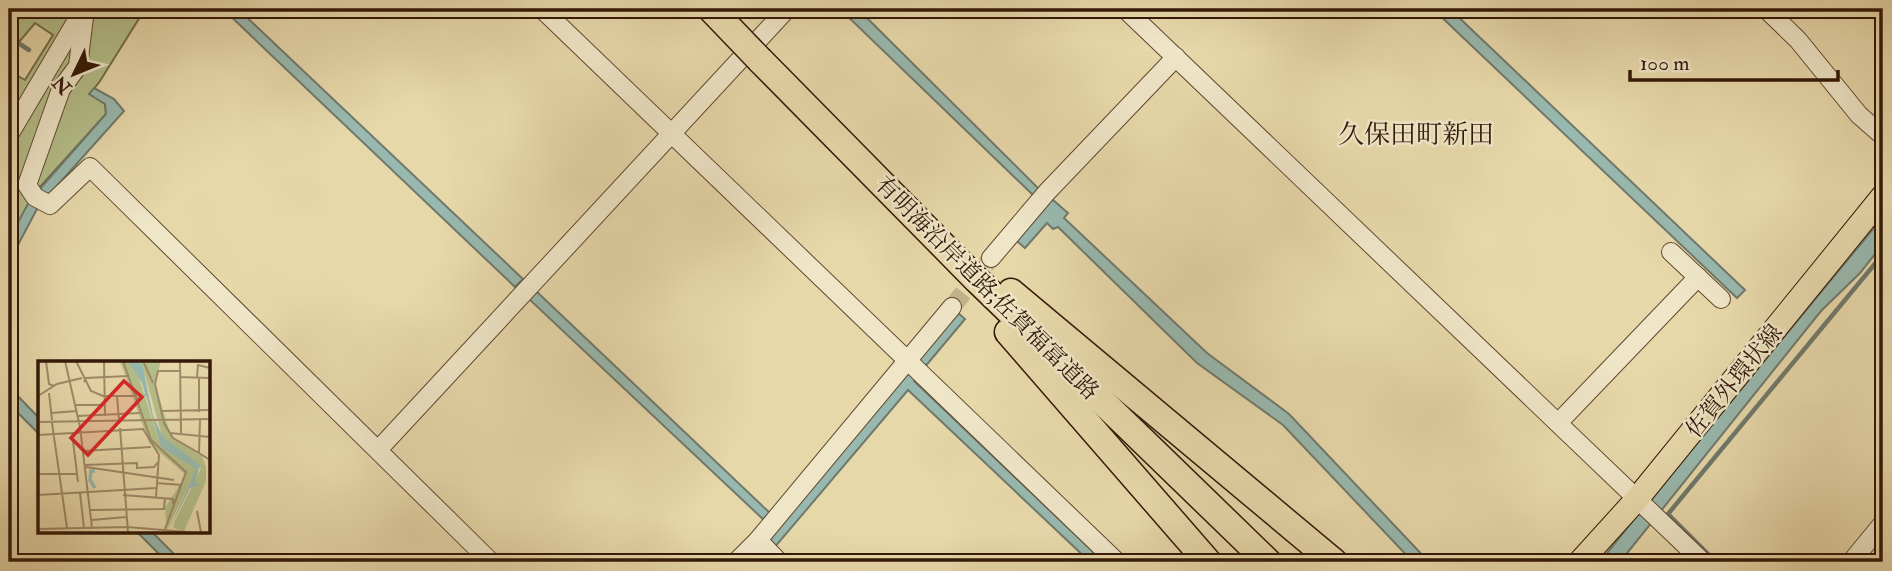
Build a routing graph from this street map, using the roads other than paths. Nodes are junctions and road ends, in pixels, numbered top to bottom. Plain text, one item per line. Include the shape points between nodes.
1 (84, 9) edge
2 (542, 9) edge
3 (711, 9) edge
4 (787, 9) edge
5 (1125, 9) edge
6 (1766, 9) edge
7 (1176, 57) junction
8 (672, 131) junction
9 (9, 135) edge
10 (1883, 136) edge
11 (1883, 196) edge
12 (1671, 252) dead end
13 (991, 258) tunnel mouth
14 (1698, 277) junction
15 (977, 280) junction
16 (1721, 299) dead end
17 (952, 307) tunnel mouth
18 (907, 362) junction
19 (1558, 423) junction
20 (379, 450) junction
21 (1640, 502) junction
22 (1883, 523) edge
23 (758, 540) junction
24 (491, 562) edge
25 (736, 562) edge
26 (779, 562) edge
27 (1117, 562) edge
28 (1208, 562) edge
29 (1268, 562) edge
30 (1334, 562) edge
31 (1580, 562) edge
32 (1703, 562) edge
33 (1851, 562) edge

1 - 9 street
1 - 20 street via 78,66 61,89 27,185 50,205 90,167
2 - 8 street
3 - 15 highway, 有明海沿岸道路;佐賀福富道路, bridge
4 - 8 street
5 - 7 street
6 - 10 street
7 - 13 street
7 - 19 street
8 - 18 street
8 - 20 street
11 - 21 main road, 佐賀外環状線
12 - 14 street
14 - 16 street
14 - 19 street
15 - 28 highway via 991,312
15 - 29 highway, 有明海沿岸道路;佐賀福富道路
15 - 30 highway via 1008,290
17 - 18 street
18 - 23 street
18 - 27 street
19 - 21 street
20 - 24 street
21 - 31 main road, 佐賀外環状線
21 - 32 street
22 - 33 street
23 - 25 street
23 - 26 street

